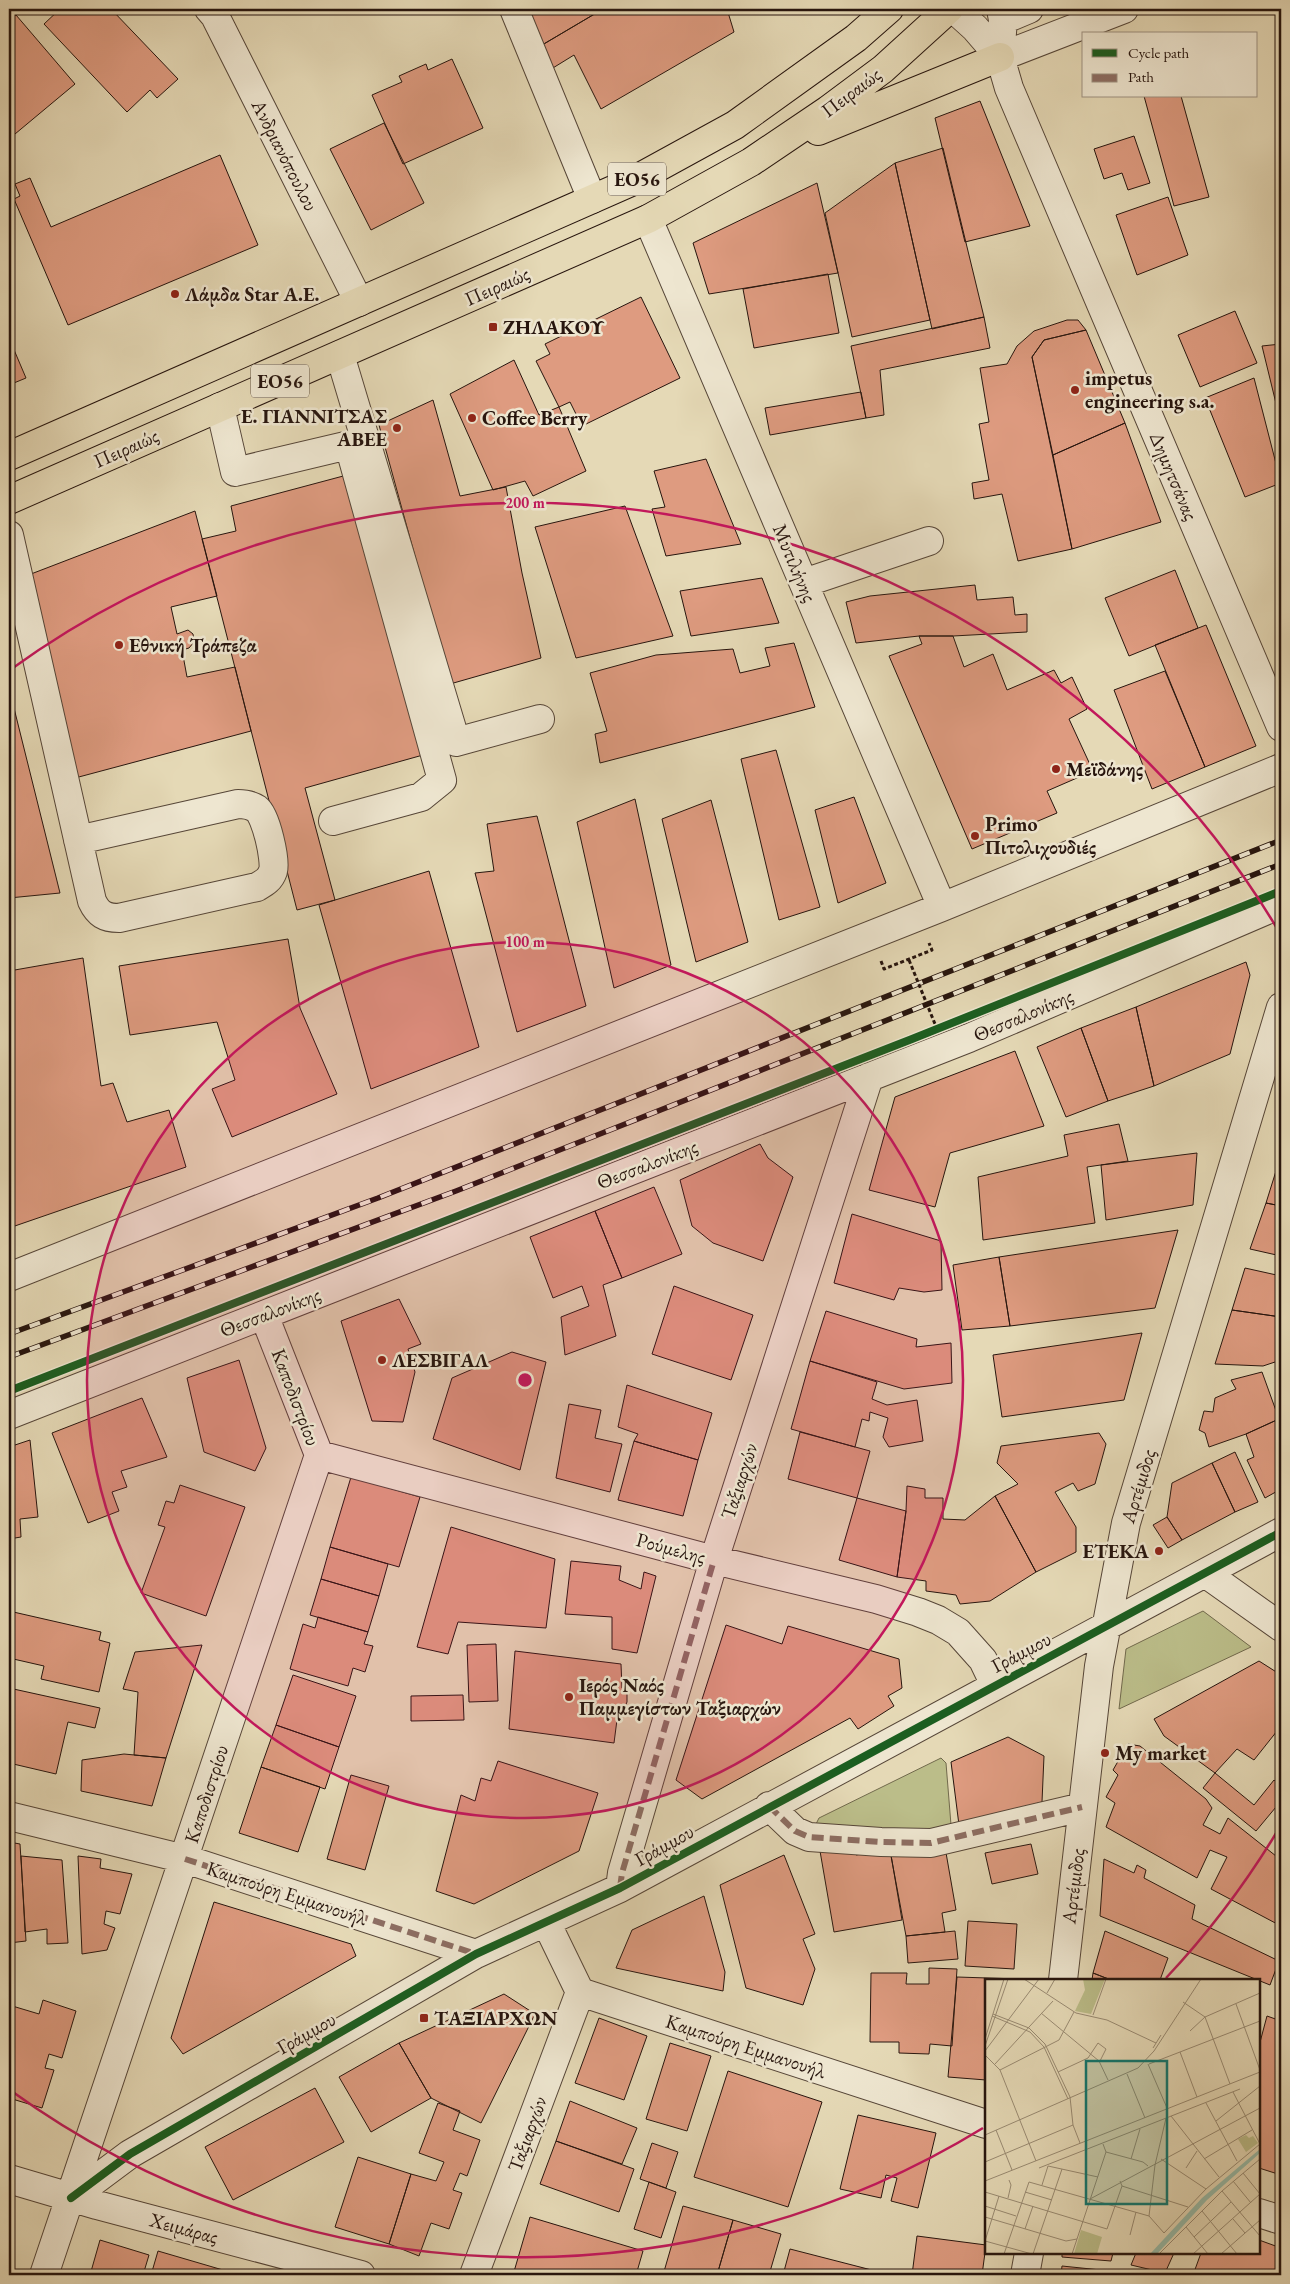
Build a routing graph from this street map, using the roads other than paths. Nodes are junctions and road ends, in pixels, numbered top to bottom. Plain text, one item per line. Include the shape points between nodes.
1 (514, 9) edge
2 (889, 9) edge
3 (949, 9) edge
4 (954, 9) edge
5 (1029, 9) edge
6 (1124, 9) edge
7 (214, 11) edge
8 (1002, 15) edge
9 (1000, 57) junction
10 (751, 162) junction
11 (592, 199) junction
12 (648, 219) junction
13 (359, 302) junction
14 (340, 355) junction
15 (220, 407) junction
16 (9, 456) edge
17 (9, 500) edge
18 (9, 535) edge
19 (929, 541) dead end
20 (804, 584) junction
21 (540, 719) dead end
22 (1281, 727) edge
23 (1281, 768) edge
24 (333, 821) dead end
25 (78, 840) junction
26 (942, 906) junction
27 (1279, 909) edge
28 (1281, 1007) edge
29 (869, 1077) junction
30 (9, 1277) edge
31 (264, 1315) junction
32 (9, 1415) edge
33 (319, 1455) junction
34 (1281, 1532) edge
35 (714, 1560) junction
36 (1205, 1573) junction
37 (1106, 1625) junction
38 (1281, 1627) edge
39 (995, 1685) junction
40 (769, 1806) junction
41 (1082, 1807) junction
42 (9, 1816) edge
43 (185, 1859) junction
44 (620, 1888) junction
45 (546, 1922) junction
46 (476, 1954) junction
47 (1063, 1979) edge
48 (580, 1992) junction
49 (985, 2124) edge
50 (9, 2179) edge
51 (71, 2198) junction
52 (1260, 2212) edge
53 (1281, 2220) edge
54 (1029, 2254) edge
55 (44, 2275) edge
56 (361, 2275) edge
57 (474, 2275) edge
58 (1026, 2275) edge

1 - 11 street
2 - 11 main road, Πειραιώς / ΕΟ56 via 856,38 735,125 631,182
3 - 10 main road, Πειραιώς / ΕΟ56 via 883,69
4 - 9 street, Δημητσάνας
5 - 8 street
6 - 9 street
7 - 13 street, Ανδριανόπουλου
8 - 9 street, Δημητσάνας
9 - 10 main road
9 - 22 street, Δημητσάνας via 1009,88
10 - 12 main road, Πειραιώς / ΕΟ56
11 - 13 main road, Πειραιώς / ΕΟ56
12 - 14 main road, Πειραιώς / ΕΟ56
12 - 20 street, Μυτιλήνης
13 - 16 main road, Πειραιώς / ΕΟ56
14 - 15 main road, Πειραιώς / ΕΟ56
14 - 21 street via 456,742
15 - 17 main road, Πειραιώς / ΕΟ56
15 - 24 street via 235,472 348,445 442,780 421,797
18 - 25 street
19 - 20 street
20 - 26 street, Μυτιλήνης
23 - 26 street
25 - 25 street via 95,909 110,918 257,887 271,877 274,869 261,813 247,804
26 - 30 street
27 - 29 street, Θεσσαλονίκης
28 - 37 street, Αρτέμιδος via 1126,1523
29 - 31 street, Θεσσαλονίκης
29 - 35 street, Ταξιαρχών
31 - 32 street, Θεσσαλονίκης
31 - 33 street, Καποδιστρίου
33 - 35 street, Ρούμελης
33 - 43 street, Καποδιστρίου
34 - 36 street, Γράμμου
35 - 39 street, Ρούμελης via 876,1599 938,1620 972,1645
35 - 44 street, Ταξιαρχών
36 - 37 street, Γράμμου
36 - 38 street
37 - 39 street, Γράμμου
37 - 41 street, Αρτέμιδος
39 - 40 street, Γράμμου
40 - 41 street via 795,1831 809,1837 931,1843
40 - 44 street, Γράμμου
41 - 47 street, Αρτέμιδος
42 - 43 street, Καμπούρη Εμμανουήλ
43 - 46 street, Καμπούρη Εμμανουήλ
43 - 51 street, Καποδιστρίου
44 - 45 street, Γράμμου
45 - 46 street, Γράμμου
45 - 48 street
46 - 51 street, Γράμμου via 130,2154
48 - 49 street, Καμπούρη Εμμανουήλ
48 - 57 street, Ταξιαρχών
50 - 51 street, Χειμάρας
51 - 55 street, Καποδιστρίου
51 - 56 street, Χειμάρας
52 - 53 street
54 - 58 street

